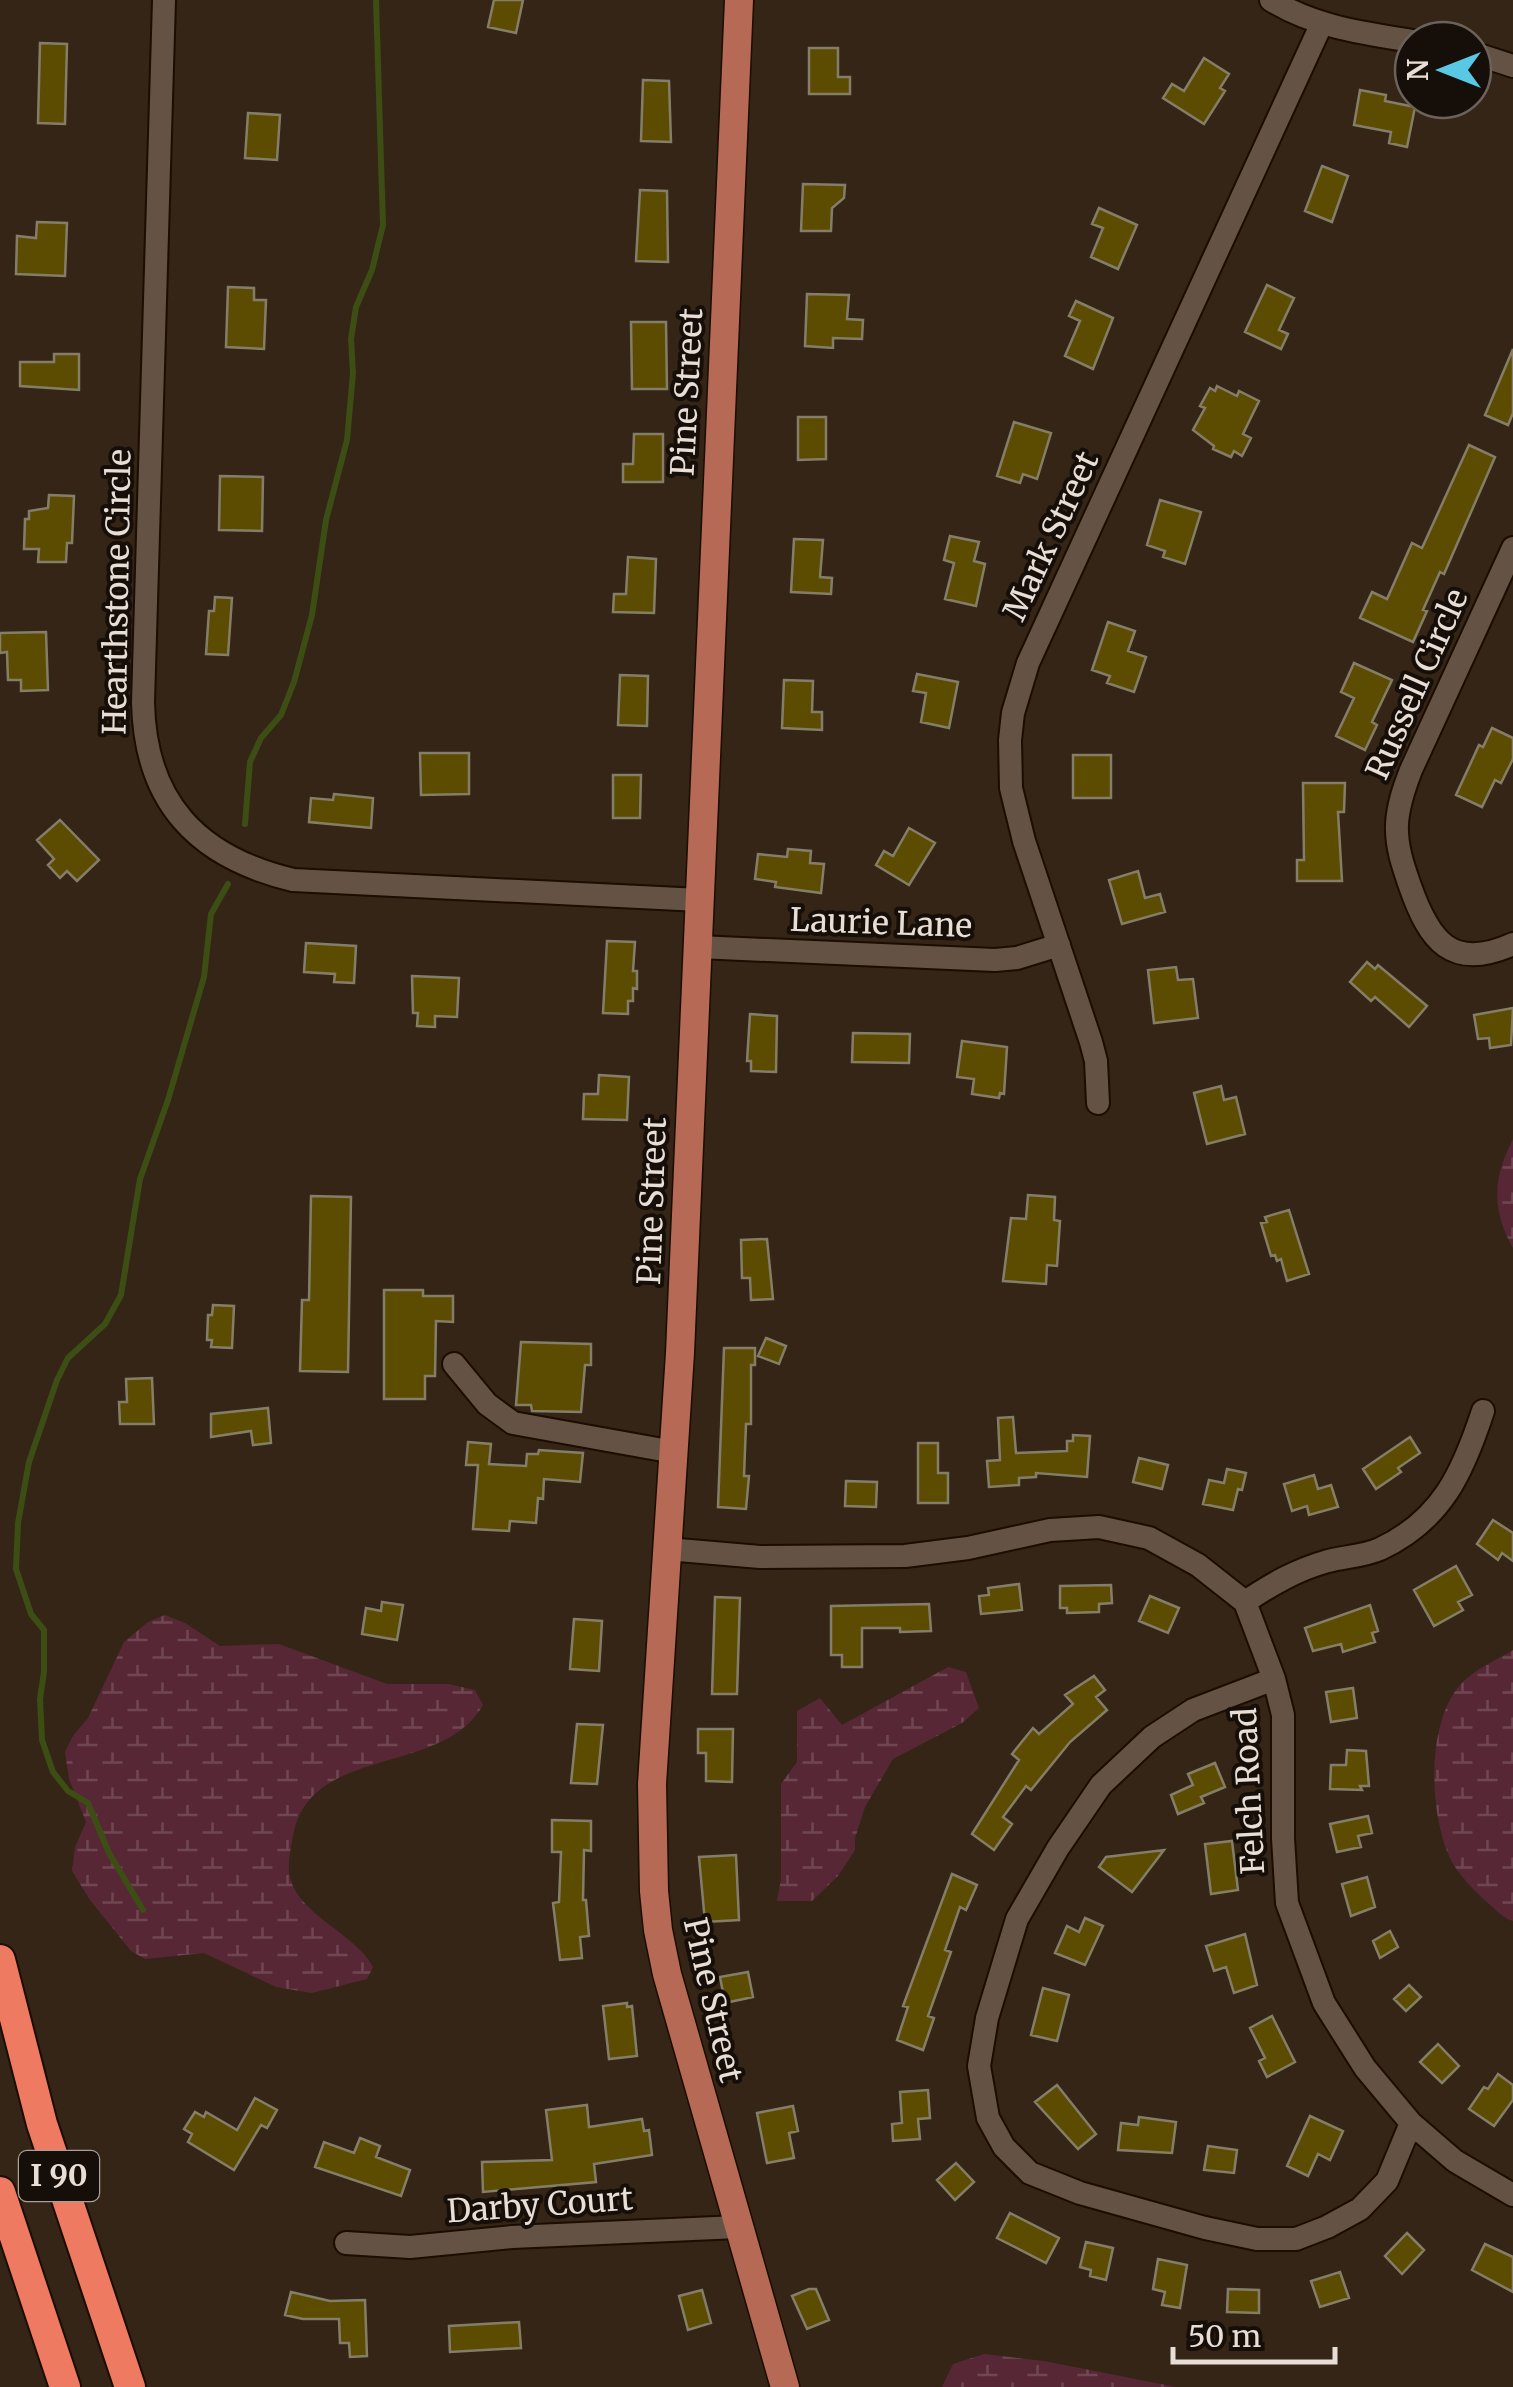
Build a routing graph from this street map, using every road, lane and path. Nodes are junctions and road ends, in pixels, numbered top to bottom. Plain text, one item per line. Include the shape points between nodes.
1 (164, 0) edge
2 (739, 0) edge
3 (1271, 0) edge
4 (1322, 23) junction
5 (1393, 37) edge
6 (1513, 548) edge
7 (700, 900) junction
8 (1513, 944) edge
9 (1059, 945) junction
10 (698, 948) junction
11 (1098, 1103) dead end
12 (454, 1364) dead end
13 (1483, 1412) dead end
14 (674, 1452) junction
15 (667, 1549) junction
16 (1245, 1602) junction
17 (1274, 1679) junction
18 (0, 1960) edge
19 (1411, 2123) junction
20 (0, 2192) edge
21 (1513, 2195) edge
22 (738, 2227) junction
23 (346, 2243) dead end
24 (65, 2387) edge
25 (130, 2387) edge
26 (785, 2387) edge

1 - 7 street, Hearthstone Circle via 143,702 146,750 162,791 208,845 293,880
2 - 7 main road, Pine Street
3 - 4 street
4 - 5 street
4 - 9 street, Mark Street via 1020,688 1010,740 1012,788
6 - 8 street, Russell Circle via 1411,770 1397,827 1403,865 1436,940 1464,954
7 - 10 main road, Pine Street
9 - 10 street, Laurie Lane via 995,960
9 - 11 street, Mark Street via 1096,1061
10 - 14 main road, Pine Street
12 - 14 street via 513,1423
13 - 16 street via 1465,1466 1416,1528 1378,1550 1286,1575
14 - 15 main road, Pine Street
15 - 16 street via 886,1557 1099,1528 1149,1538
15 - 22 main road, Pine Street via 651,1812 658,1930
16 - 17 street, Felch Road
17 - 19 street, Felch Road via 1283,1715 1287,1903 1324,2003 1364,2068
17 - 19 street via 1193,1710 1152,1736 1101,1785 1058,1848 1017,1919 986,2018 979,2066 988,2118 1030,2173 1098,2198 1257,2239 1296,2239 1360,2209 1387,2181
18 - 25 highway, I 90 via 48,2142
19 - 21 street, Felch Road via 1455,2161
20 - 24 highway, I 90
22 - 23 street, Darby Court via 410,2247
22 - 26 main road, Pine Street

